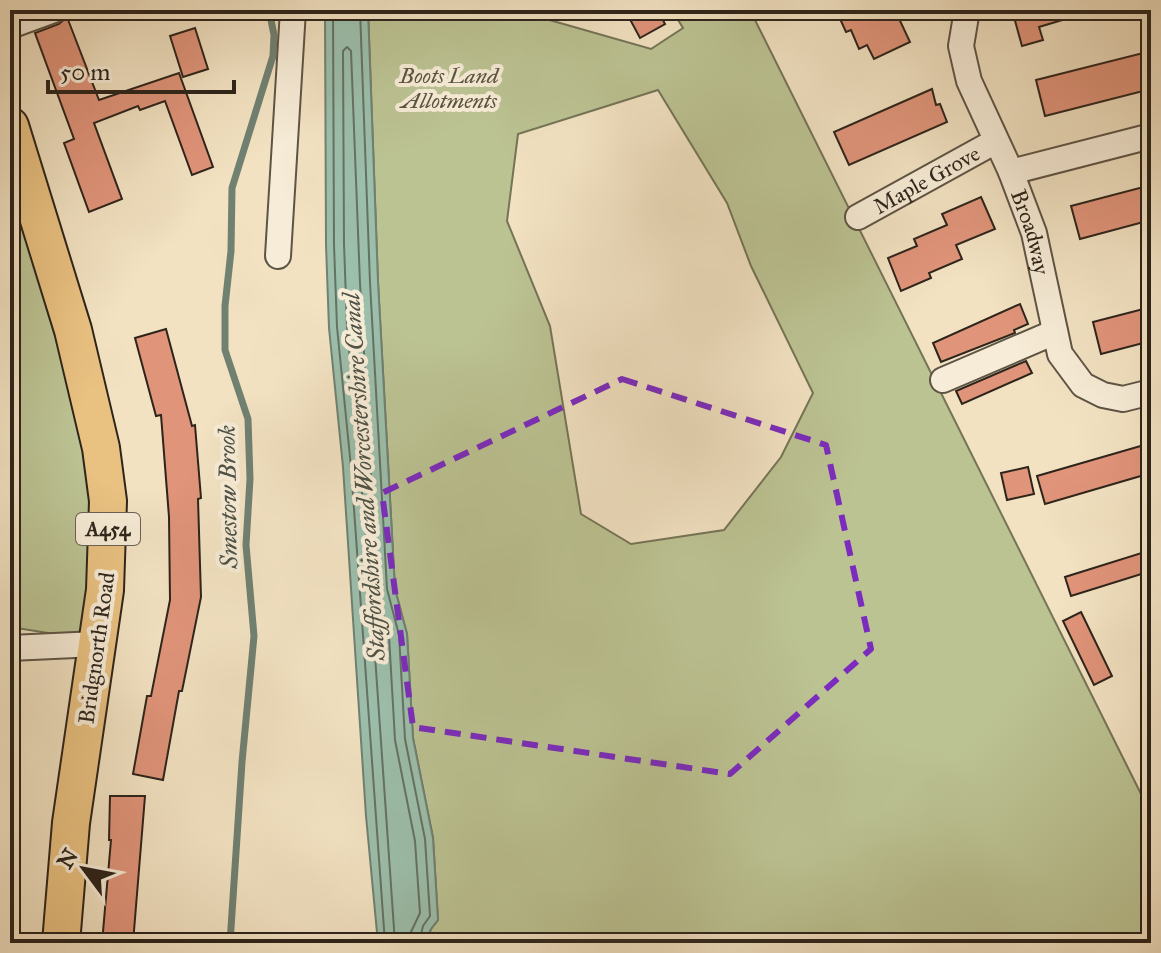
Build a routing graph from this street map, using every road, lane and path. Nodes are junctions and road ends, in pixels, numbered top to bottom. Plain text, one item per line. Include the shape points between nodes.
1 (54, 10) edge
2 (293, 10) edge
3 (967, 10) edge
4 (10, 26) edge
5 (11, 131) edge
6 (1151, 136) edge
7 (996, 141) junction
8 (1011, 172) junction
9 (858, 217) dead end
10 (278, 256) dead end
11 (1055, 332) junction
12 (943, 380) dead end
13 (1151, 392) edge
14 (97, 644) junction
15 (10, 648) edge
16 (61, 943) edge

1 - 4 street
2 - 10 street
3 - 7 street, Broadway via 961,46 969,81
5 - 14 highway, Bridgnorth Road / A454 via 73,330 101,448 108,542
6 - 8 street
7 - 8 street, Broadway
7 - 9 street, Maple Grove
8 - 11 street, Broadway via 1034,233
11 - 12 street
11 - 13 street, Broadway via 1060,354 1083,385 1123,399
14 - 15 street
14 - 16 highway, Bridgnorth Road / A454 via 71,823

